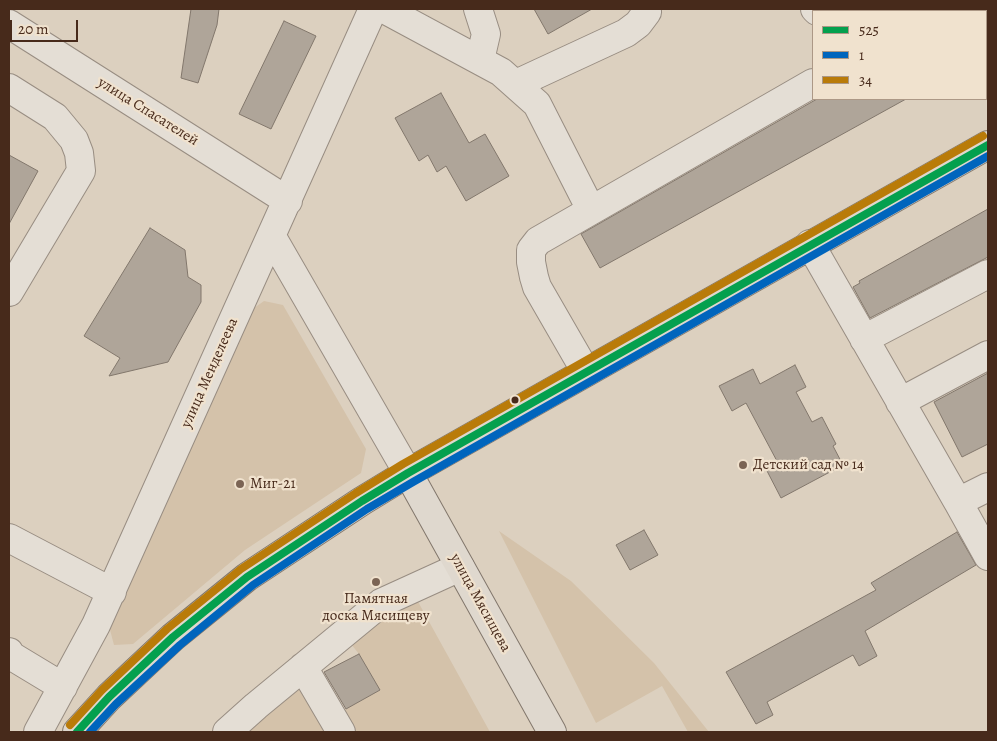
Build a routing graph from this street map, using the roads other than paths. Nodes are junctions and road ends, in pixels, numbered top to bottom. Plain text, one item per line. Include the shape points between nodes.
1 (374, 9) edge
2 (384, 9) edge
3 (478, 9) edge
4 (646, 9) edge
5 (9, 24) edge
6 (480, 60) junction
7 (516, 84) junction
8 (812, 84) edge
9 (9, 88) edge
10 (988, 145) edge
11 (288, 201) junction
12 (591, 210) junction
13 (272, 237) junction
14 (810, 244) junction
15 (988, 274) edge
16 (9, 292) edge
17 (864, 339) junction
18 (988, 355) edge
19 (586, 372) junction
20 (900, 402) junction
21 (408, 473) junction
22 (988, 487) edge
23 (958, 502) junction
24 (9, 538) edge
25 (988, 556) edge
26 (460, 567) junction
27 (112, 592) junction
28 (9, 654) edge
29 (303, 667) junction
30 (63, 687) junction
31 (38, 732) edge
32 (77, 732) edge
33 (227, 732) edge
34 (341, 732) edge
35 (552, 732) edge

1 - 11 street, улица Менделеева
2 - 6 street
3 - 6 street via 486,34
4 - 7 street via 638,24 626,33
5 - 11 street, улица Спасателей
6 - 7 street
7 - 12 street via 537,104
8 - 12 street
9 - 16 street via 55,117 74,140 81,171
10 - 14 main road
11 - 13 street, улица Менделеева
12 - 19 street via 538,241 531,250 538,287
13 - 21 street
13 - 27 street, улица Менделеева
14 - 17 street
14 - 19 main road
15 - 17 street
17 - 20 street
18 - 20 street
19 - 21 main road
20 - 23 street
21 - 26 main road, улица Мясищева
21 - 32 main road via 247,577 173,637
22 - 23 street
23 - 25 street
24 - 27 street
26 - 29 street via 381,603
26 - 35 main road, улица Мясищева
27 - 30 street, улица Менделеева
28 - 30 street
29 - 33 street
29 - 34 street
30 - 31 street, улица Менделеева

